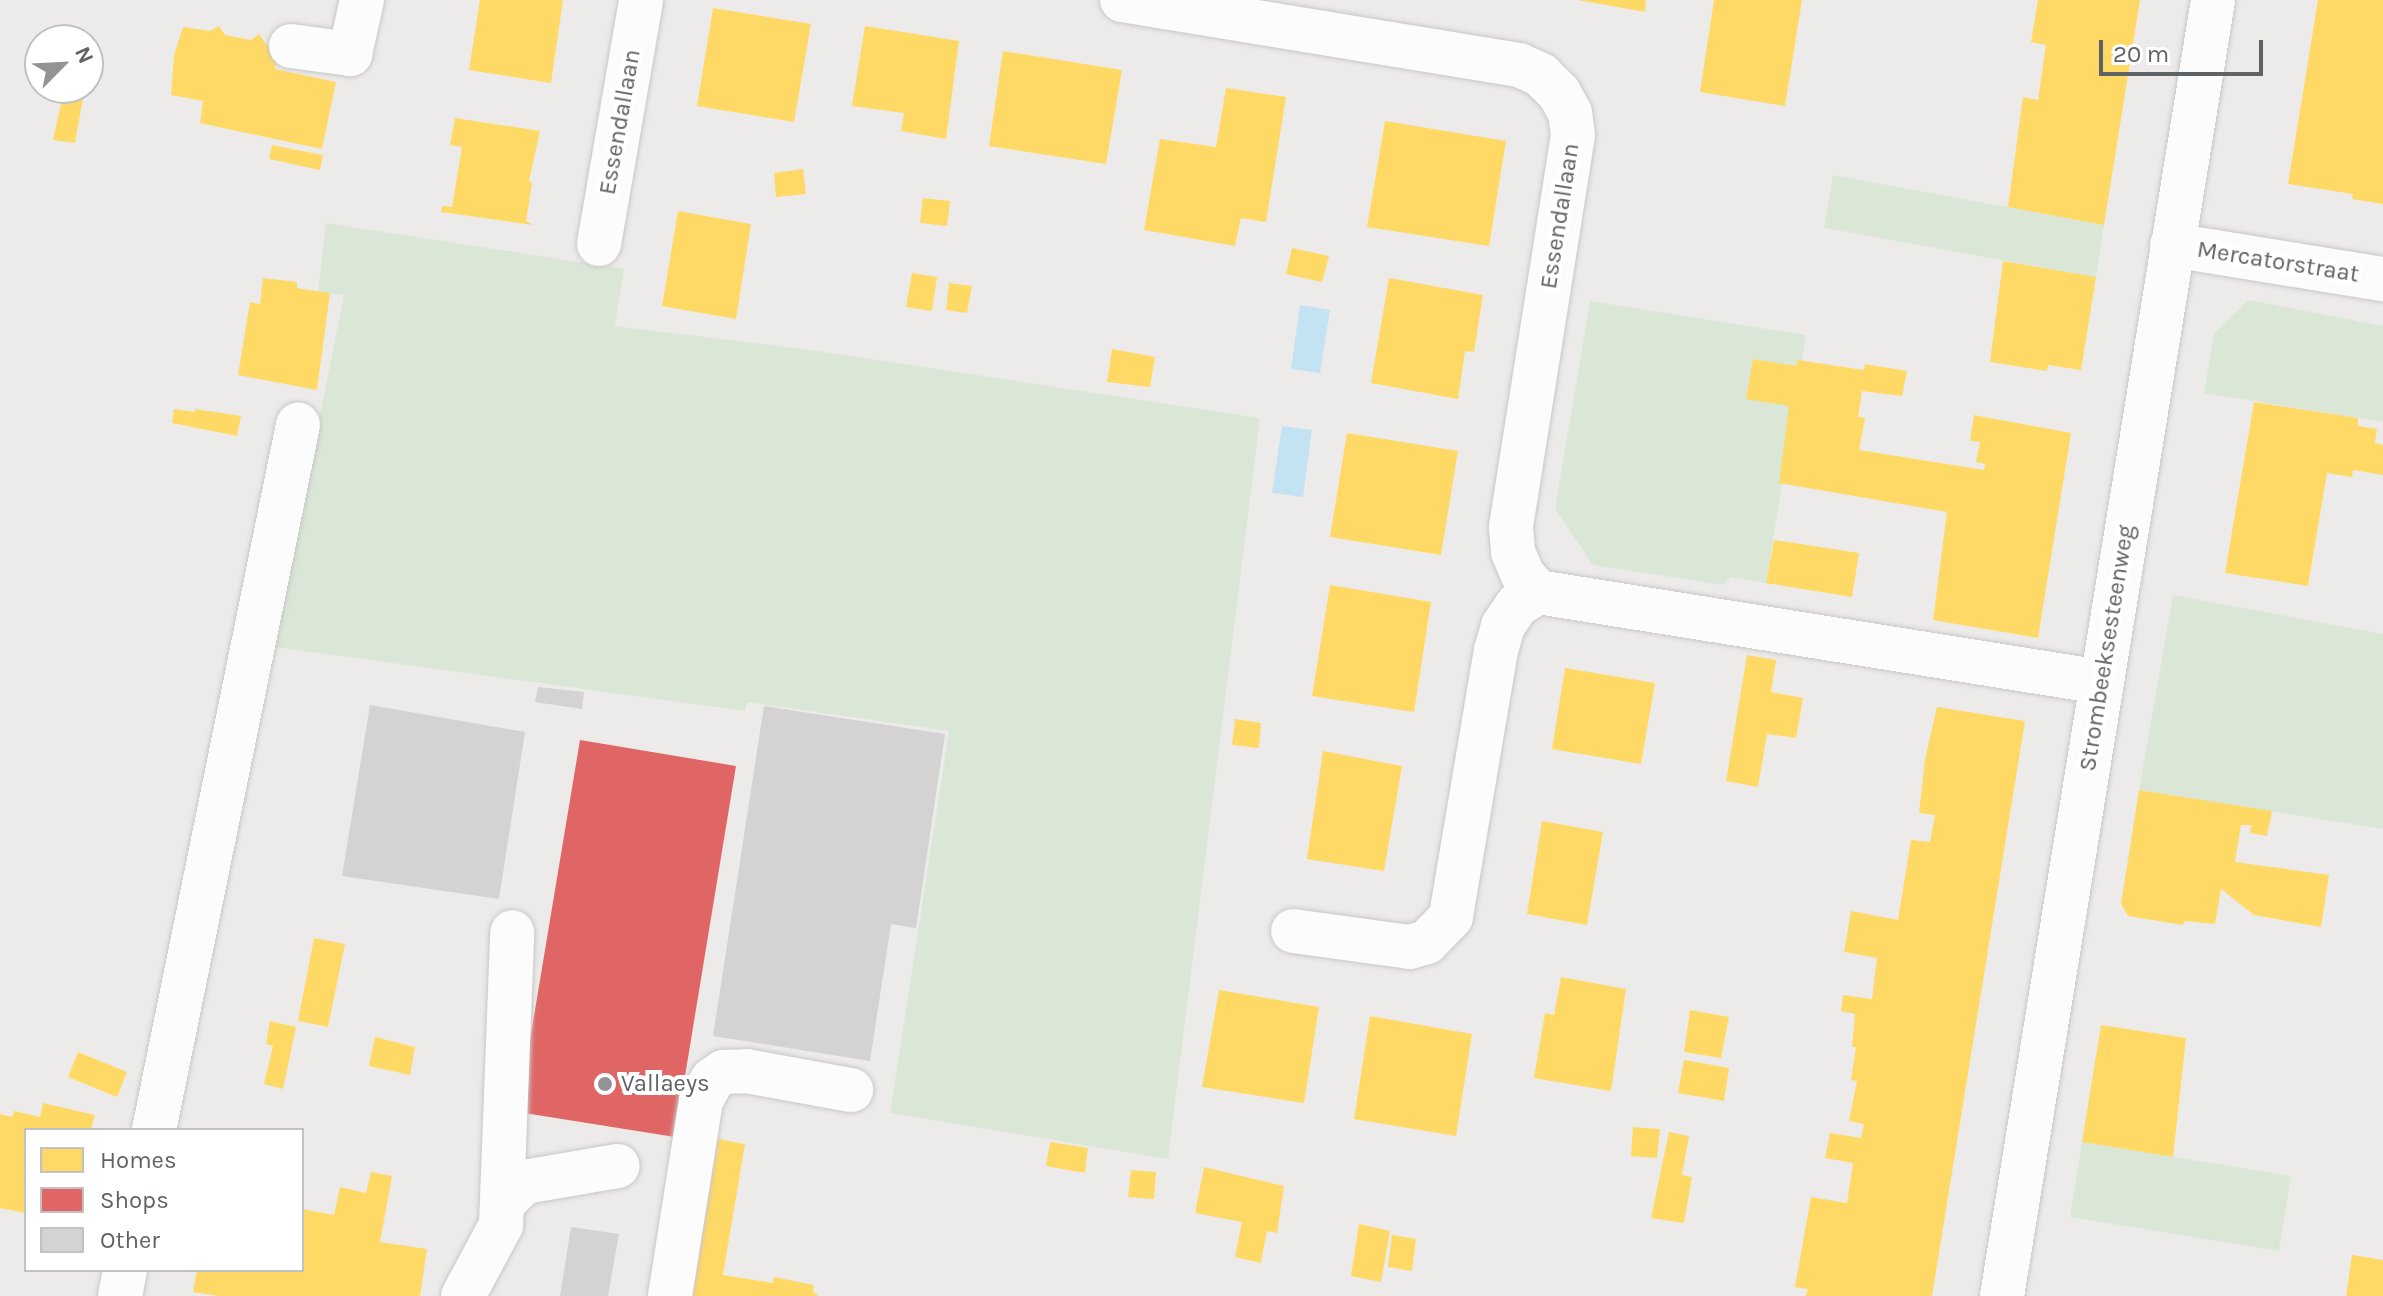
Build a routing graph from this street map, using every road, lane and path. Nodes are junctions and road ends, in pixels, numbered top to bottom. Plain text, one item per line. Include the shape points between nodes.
1 (362, 0) edge
2 (641, 0) edge
3 (1122, 0) edge
4 (2213, 0) edge
5 (291, 46) dead end
6 (599, 244) dead end
7 (2172, 245) junction
8 (2383, 279) edge
9 (298, 425) dead end
10 (1538, 592) junction
11 (2101, 682) junction
12 (1293, 931) dead end
13 (512, 932) dead end
14 (851, 1090) dead end
15 (154, 1128) edge
16 (618, 1166) dead end
17 (502, 1204) junction
18 (125, 1272) edge
19 (120, 1296) edge
20 (463, 1296) edge
21 (670, 1296) edge
22 (2002, 1296) edge

1 - 5 street via 350,54
2 - 6 street, Essendallaan
3 - 10 street, Essendallaan via 1519,65 1541,75 1559,93 1570,113 1573,135 1511,527 1513,552
4 - 7 street, Strombeeksesteenweg
7 - 8 street, Mercatorstraat
7 - 11 street, Strombeeksesteenweg
9 - 15 street
10 - 11 street
10 - 12 street via 1517,605 1496,650 1455,900 1441,932 1410,947
11 - 22 street, Strombeeksesteenweg
13 - 17 street
14 - 21 street via 735,1070 712,1080 701,1101
16 - 17 street via 524,1182
17 - 20 street via 499,1233
18 - 19 street

